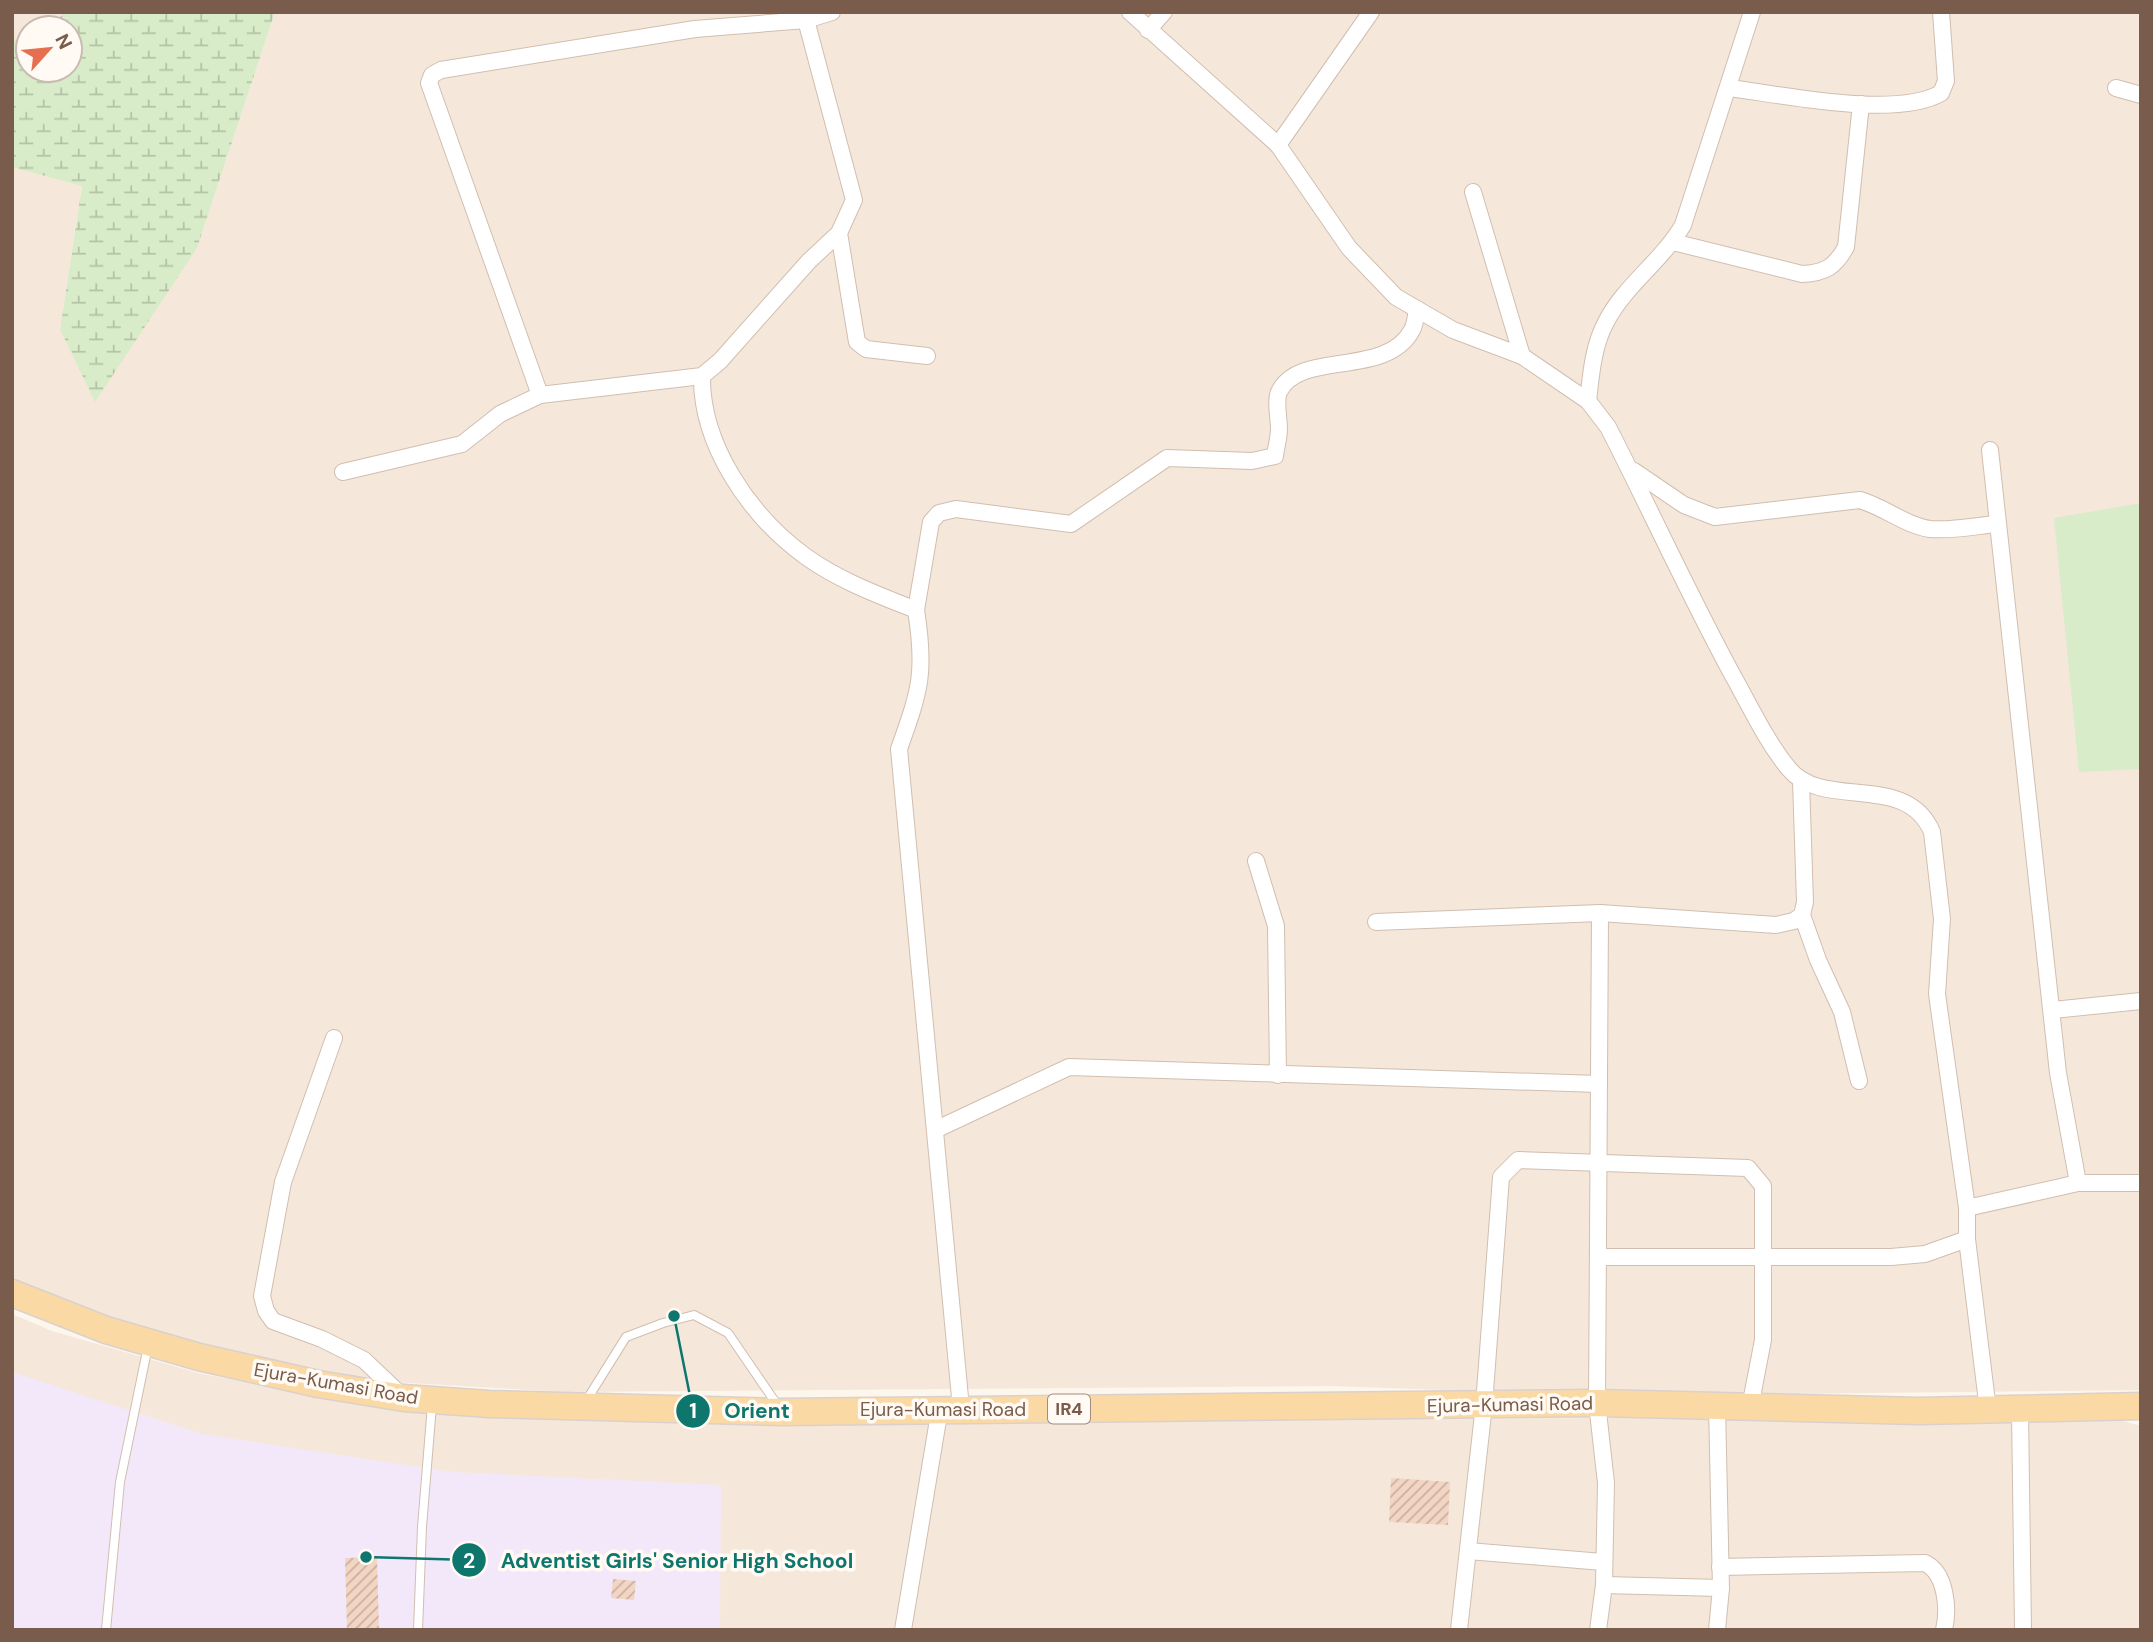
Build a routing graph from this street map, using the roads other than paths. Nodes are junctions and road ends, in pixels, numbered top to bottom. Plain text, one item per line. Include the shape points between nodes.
1 (689, 12) edge
2 (832, 12) edge
3 (1129, 12) edge
4 (1164, 12) edge
5 (1371, 12) edge
6 (1752, 12) edge
7 (1941, 12) edge
8 (806, 20) junction
9 (695, 29) junction
10 (1148, 30) junction
11 (2116, 88) dead end
12 (1730, 89) junction
13 (2141, 95) edge
14 (1861, 104) junction
15 (1278, 145) junction
16 (1473, 192) dead end
17 (839, 233) junction
18 (1673, 242) junction
19 (1417, 309) junction
20 (927, 356) dead end
21 (1522, 356) junction
22 (702, 376) junction
23 (540, 395) junction
24 (1588, 401) junction
25 (1990, 450) dead end
26 (1629, 467) junction
27 (343, 472) dead end
28 (1996, 524) junction
29 (916, 610) junction
30 (1801, 781) junction
31 (1256, 861) dead end
32 (1600, 913) junction
33 (1802, 915) junction
34 (1376, 922) dead end
35 (2141, 1001) edge
36 (2053, 1010) junction
37 (334, 1038) dead end
38 (1278, 1075) junction
39 (1860, 1081) dead end
40 (1599, 1084) junction
41 (935, 1130) junction
42 (1599, 1163) junction
43 (2078, 1183) junction
44 (2141, 1183) edge
45 (1967, 1208) junction
46 (1966, 1239) junction
47 (1598, 1257) junction
48 (1763, 1257) junction
49 (12, 1293) edge
50 (148, 1343) junction
51 (404, 1398) junction
52 (433, 1399) junction
53 (1597, 1403) junction
54 (1485, 1405) junction
55 (1717, 1406) junction
56 (2141, 1406) edge
57 (582, 1407) junction
58 (1749, 1407) junction
59 (951, 1408) junction
60 (1988, 1410) junction
61 (2020, 1410) junction
62 (781, 1412) junction
63 (1468, 1551) junction
64 (1603, 1562) junction
65 (1720, 1567) junction
66 (1604, 1585) junction
67 (1721, 1588) junction
68 (908, 1628) edge
69 (106, 1630) edge
70 (418, 1630) edge
71 (1459, 1630) edge
72 (1598, 1630) edge
73 (1717, 1630) edge
74 (1944, 1630) edge
75 (2023, 1630) edge

1 - 9 street
2 - 8 street
3 - 10 street
4 - 10 street
5 - 15 street
6 - 12 street
7 - 14 street via 1946,81 1941,93 1927,101
8 - 9 street
8 - 17 street via 854,200
9 - 23 street via 432,75 429,83
10 - 15 street
11 - 13 street
12 - 14 street
12 - 18 street via 1684,225
14 - 18 street via 1846,247 1837,263 1821,273 1802,274
15 - 19 street via 1349,247 1396,297
16 - 21 street
17 - 20 street via 858,342 866,349
17 - 22 street
18 - 24 street via 1605,323 1593,360
19 - 21 street via 1453,330
19 - 29 street via 1412,330 1395,349 1288,379 1278,393 1275,456 1252,461 1167,458 1071,524 956,509 939,513 931,522
21 - 24 street
22 - 23 street
22 - 29 street via 702,397 718,452 761,516 804,556 861,589
23 - 27 street via 500,414 462,444
24 - 26 street
25 - 28 street
26 - 28 street via 1685,505 1715,517 1860,500 1931,529
26 - 30 street via 1716,645 1765,734
28 - 36 street
29 - 41 street via 923,652 920,690 899,749
30 - 33 street
30 - 45 street via 1908,803 1927,820 1932,832 1942,919 1937,994
31 - 38 street via 1276,926
32 - 33 street via 1776,925
32 - 34 street
32 - 40 street
33 - 39 street via 1842,1012
35 - 36 street
36 - 43 street via 2058,1073
37 - 51 street via 283,1182 262,1296 273,1321 364,1360
38 - 40 street
38 - 41 street via 1069,1067
40 - 42 street
41 - 59 street
42 - 47 street
42 - 48 street via 1748,1168 1763,1186
42 - 54 street via 1518,1160 1501,1177
43 - 44 street
43 - 45 street
45 - 46 street
46 - 48 street via 1925,1254
46 - 60 street
47 - 48 street
47 - 53 street
48 - 58 street via 1763,1340
49 - 50 main road, Ejura-Kumasi Road / IR4
50 - 51 main road, Ejura-Kumasi Road / IR4 via 318,1384
50 - 69 lane via 120,1482
51 - 52 main road, Ejura-Kumasi Road / IR4
52 - 57 main road, Ejura-Kumasi Road / IR4
52 - 70 lane
53 - 54 main road, Ejura-Kumasi Road / IR4
53 - 55 main road, Ejura-Kumasi Road / IR4
53 - 64 street via 1606,1483
54 - 59 main road, Ejura-Kumasi Road / IR4
54 - 63 street
55 - 58 main road, Ejura-Kumasi Road / IR4
55 - 65 street
56 - 61 main road, Ejura-Kumasi Road / IR4
57 - 62 main road, Ejura-Kumasi Road / IR4
57 - 62 lane via 626,1337 694,1315 728,1332
58 - 60 main road, Ejura-Kumasi Road / IR4
59 - 62 main road, Ejura-Kumasi Road / IR4
59 - 68 street
60 - 61 main road, Ejura-Kumasi Road / IR4
61 - 75 street
63 - 64 street
63 - 71 street
64 - 66 street
65 - 67 street
65 - 74 street via 1925,1563 1934,1567 1943,1583
66 - 67 street
66 - 72 street
67 - 73 street

